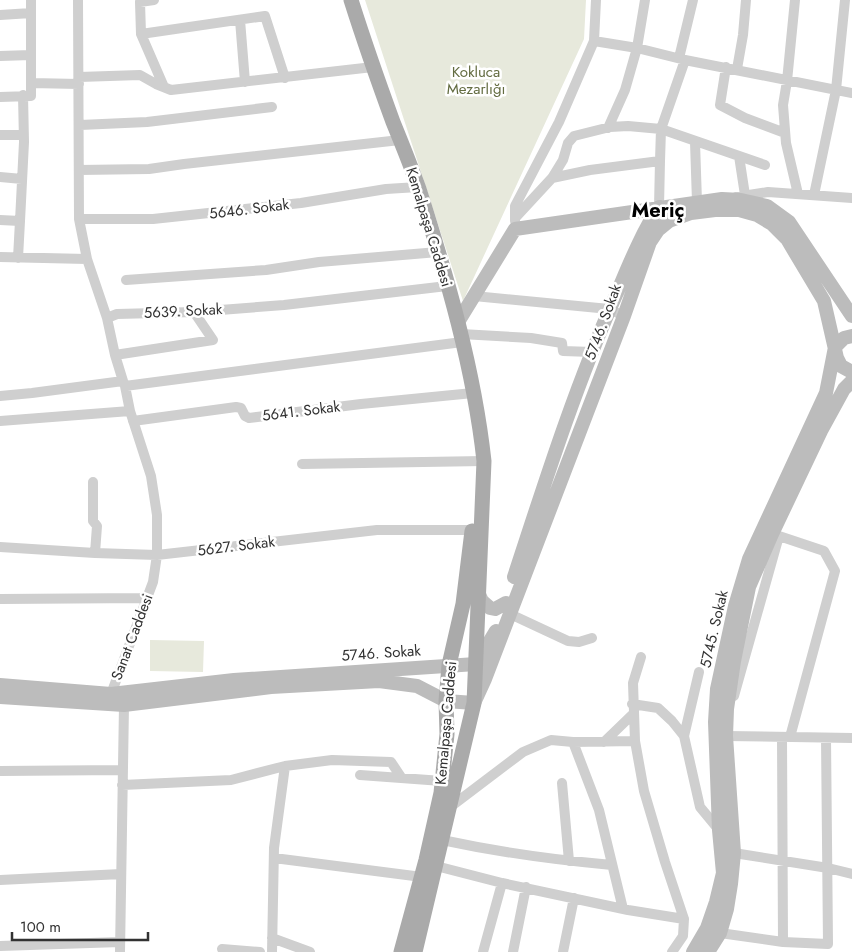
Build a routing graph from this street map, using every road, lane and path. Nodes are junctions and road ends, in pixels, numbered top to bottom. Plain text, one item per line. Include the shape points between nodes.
1 (31, 0) edge
2 (78, 0) edge
3 (151, 0) edge
4 (351, 0) edge
5 (596, 0) edge
6 (645, 0) edge
7 (692, 0) edge
8 (746, 0) edge
9 (795, 0) edge
10 (845, 0) edge
11 (31, 13) junction
12 (0, 15) edge
13 (240, 20) junction
14 (141, 34) junction
15 (594, 41) junction
16 (637, 48) junction
17 (31, 55) junction
18 (0, 56) edge
19 (682, 59) junction
20 (373, 67) junction
21 (726, 67) junction
22 (737, 69) junction
23 (285, 78) junction
24 (79, 80) junction
25 (787, 81) junction
26 (244, 82) junction
27 (31, 83) junction
28 (164, 87) junction
29 (836, 90) junction
30 (852, 93) edge
31 (0, 96) edge
32 (27, 96) junction
33 (272, 107) dead end
34 (80, 124) junction
35 (608, 128) junction
36 (661, 129) junction
37 (785, 133) junction
38 (0, 135) edge
39 (23, 135) junction
40 (400, 140) junction
41 (695, 142) junction
42 (739, 156) junction
43 (660, 161) junction
44 (765, 165) dead end
45 (79, 170) junction
46 (0, 177) edge
47 (552, 178) junction
48 (22, 179) junction
49 (418, 187) junction
50 (798, 194) junction
51 (745, 195) junction
52 (814, 195) junction
53 (852, 198) edge
54 (722, 199) junction
55 (697, 202) junction
56 (659, 207) junction
57 (79, 219) junction
58 (0, 220) edge
59 (20, 221) junction
60 (515, 223) junction
61 (438, 252) junction
62 (0, 257) edge
63 (18, 258) junction
64 (87, 259) junction
65 (126, 280) dead end
66 (447, 286) junction
67 (474, 296) junction
68 (609, 310) junction
69 (194, 312) junction
70 (624, 316) junction
71 (852, 316) edge
72 (107, 318) junction
73 (460, 333) junction
74 (852, 336) edge
75 (835, 347) junction
76 (592, 352) junction
77 (115, 355) junction
78 (852, 372) edge
79 (852, 380) edge
80 (124, 383) junction
81 (474, 392) junction
82 (0, 396) edge
83 (131, 416) junction
84 (0, 421) edge
85 (484, 461) junction
86 (302, 464) dead end
87 (93, 482) dead end
88 (472, 530) junction
89 (775, 535) junction
90 (0, 547) edge
91 (95, 553) junction
92 (157, 555) junction
93 (478, 592) junction
94 (147, 598) junction
95 (0, 599) edge
96 (508, 608) junction
97 (592, 638) dead end
98 (641, 656) dead end
99 (476, 664) junction
100 (450, 665) junction
101 (699, 672) dead end
102 (0, 685) edge
103 (111, 694) junction
104 (0, 697) edge
105 (446, 701) junction
106 (474, 703) junction
107 (124, 705) junction
108 (632, 709) junction
109 (684, 736) junction
110 (726, 736) junction
111 (786, 737) junction
112 (826, 738) junction
113 (852, 738) edge
114 (635, 741) junction
115 (574, 742) junction
116 (604, 742) junction
117 (285, 766) junction
118 (123, 770) junction
119 (0, 771) edge
120 (360, 775) dead end
121 (401, 777) junction
122 (442, 781) junction
123 (562, 784) dead end
124 (122, 785) junction
125 (449, 808) junction
126 (719, 830) junction
127 (442, 840) junction
128 (734, 853) junction
129 (274, 858) junction
130 (782, 860) junction
131 (569, 861) junction
132 (612, 865) junction
133 (436, 866) junction
134 (828, 868) junction
135 (121, 874) junction
136 (852, 874) edge
137 (422, 877) junction
138 (0, 880) edge
139 (502, 883) junction
140 (526, 887) junction
141 (574, 898) junction
142 (623, 909) junction
143 (684, 919) junction
144 (720, 932) junction
145 (272, 938) junction
146 (783, 942) junction
147 (0, 946) edge
148 (120, 947) edge
149 (74, 948) edge
150 (222, 949) dead end
151 (260, 952) edge
152 (272, 952) edge
153 (310, 952) edge
154 (400, 952) edge
155 (415, 952) edge
156 (483, 952) edge
157 (513, 952) edge
158 (564, 952) edge
159 (672, 952) edge
160 (693, 952) edge
161 (708, 952) edge

1 - 11 street
2 - 24 street
3 - 14 street via 140,2
4 - 20 main road, Kemalpaşa Caddesi
5 - 15 street
6 - 16 street
7 - 19 street
8 - 22 street
9 - 25 street
10 - 29 street
11 - 12 street
11 - 17 street
13 - 14 street
13 - 23 street via 265,16
13 - 26 street
14 - 28 street
15 - 16 street
15 - 60 street via 559,122 515,206
16 - 19 street
16 - 35 street via 625,90
17 - 18 street
17 - 27 street
19 - 21 street
19 - 36 street
20 - 23 street
20 - 40 main road, Kemalpaşa Caddesi
21 - 22 street
21 - 37 street via 720,105
22 - 25 street
23 - 26 street
24 - 27 street
24 - 28 street via 140,75
24 - 34 street
25 - 29 street
25 - 37 street via 783,105
26 - 28 street via 171,90
27 - 32 street
29 - 30 street
29 - 52 street
31 - 32 street
32 - 39 street
33 - 34 street via 147,122
34 - 45 street
35 - 36 street
35 - 47 street via 574,136 568,142 563,160
36 - 41 street
36 - 43 street
37 - 50 street
38 - 39 street
39 - 48 street
40 - 45 street via 149,169
40 - 49 main road, Kemalpaşa Caddesi
41 - 42 street
41 - 55 street
42 - 44 street
42 - 51 street
43 - 47 street
43 - 56 street
45 - 57 street
46 - 48 street
47 - 60 street
48 - 59 street
49 - 57 street, 5646. Sokak via 153,219
49 - 61 main road, Kemalpaşa Caddesi
50 - 51 street via 768,192
50 - 52 street
51 - 54 street
52 - 53 street
54 - 55 street
54 - 71 street via 767,206 789,222
55 - 56 street
56 - 60 street
56 - 68 street, 5746. Sokak via 646,226
57 - 64 street
58 - 59 street
59 - 63 street
60 - 67 street
61 - 65 street via 266,270
61 - 66 main road, Kemalpaşa Caddesi
62 - 63 street
63 - 64 street
64 - 72 street
66 - 69 street, 5639. Sokak
66 - 73 main road, Kemalpaşa Caddesi
67 - 68 street
67 - 73 street
68 - 70 street
68 - 76 street, 5746. Sokak
69 - 72 street, 5639. Sokak via 117,314
69 - 77 street via 213,340
70 - 75 street, 5746. Sokak via 650,242 658,230 669,221 691,213 739,210 772,224 787,239 824,301
70 - 96 street, 5746. Sokak
72 - 77 street
73 - 76 street via 531,338 562,343 563,350
73 - 80 street
73 - 81 main road, Kemalpaşa Caddesi
74 - 75 street via 844,338
75 - 78 street, 5746. Sokak via 841,366
75 - 126 street, 5745. Sokak via 826,394 749,559 735,606 724,653 715,722
76 - 96 street, 5746. Sokak via 551,464
77 - 80 street
79 - 89 street, 5745. Sokak via 821,431
80 - 82 street
80 - 83 street, Sanat Caddesi
81 - 83 street, 5641. Sokak via 249,418 236,407
81 - 85 main road, Kemalpaşa Caddesi
83 - 84 street, 5641. Sokak
83 - 92 street, Sanat Caddesi via 150,476 157,515
85 - 86 street
85 - 88 main road, Kemalpaşa Caddesi
85 - 93 main road, Kemalpaşa Caddesi
87 - 91 street via 93,520 97,526
88 - 92 street, 5627. Sokak via 377,530
88 - 100 main road, Kemalpaşa Caddesi via 463,604
89 - 110 street, 5745. Sokak via 749,586 734,662
89 - 111 street via 824,551 835,571
90 - 91 street, 5627. Sokak
91 - 92 street, 5627. Sokak
92 - 94 street, Sanat Caddesi via 154,582
93 - 96 street via 490,608
93 - 99 main road, Kemalpaşa Caddesi
94 - 95 street
94 - 103 street, Sanat Caddesi
96 - 97 street via 568,641
96 - 99 street, 5746. Sokak
96 - 106 street, 5746. Sokak
98 - 108 street via 633,683
99 - 100 street, 5746. Sokak
99 - 106 main road, Kemalpaşa Caddesi
100 - 103 street, 5746. Sokak via 234,680
100 - 105 main road, Kemalpaşa Caddesi
101 - 109 street
102 - 103 street, 5746. Sokak
103 - 107 street, Sanat Caddesi
104 - 107 street
105 - 106 street
105 - 107 street via 417,686 379,681 271,687
105 - 122 main road, Kemalpaşa Caddesi via 447,734
106 - 125 main road, Kemalpaşa Caddesi
107 - 118 street, Sanat Caddesi
108 - 109 street via 658,708
108 - 114 street
108 - 116 street
109 - 126 street via 700,807
110 - 111 street
110 - 128 street, 5745. Sokak
111 - 112 street
111 - 130 street
112 - 113 street
112 - 134 street
114 - 116 street
114 - 143 street via 644,791
115 - 116 street
115 - 125 street via 551,740 523,752
115 - 132 street via 599,810
117 - 121 street via 332,760 391,762
117 - 124 street via 231,780
117 - 129 street
118 - 119 street
118 - 124 street, Sanat Caddesi
120 - 121 street
121 - 122 street
122 - 137 main road, Kemalpaşa Caddesi
123 - 131 street
124 - 135 street, Sanat Caddesi
125 - 127 main road, Kemalpaşa Caddesi
126 - 160 street, 5745. Sokak via 723,873 707,928
127 - 131 street
127 - 133 main road, Kemalpaşa Caddesi
128 - 130 street
128 - 144 street, 5745. Sokak via 727,909
129 - 137 street
129 - 145 street
130 - 134 street
130 - 146 street
131 - 132 street
132 - 142 street
133 - 139 street
133 - 155 main road, Kemalpaşa Caddesi
134 - 136 street
134 - 146 street via 828,944
135 - 138 street
135 - 148 street, Sanat Caddesi
137 - 154 main road, Kemalpaşa Caddesi
139 - 140 street
139 - 156 street
140 - 141 street
140 - 157 street
141 - 142 street
141 - 158 street
142 - 143 street
143 - 159 street via 683,936
144 - 146 street
144 - 161 street, 5745. Sokak
145 - 152 street
145 - 153 street
147 - 149 street
148 - 149 street
150 - 151 street

